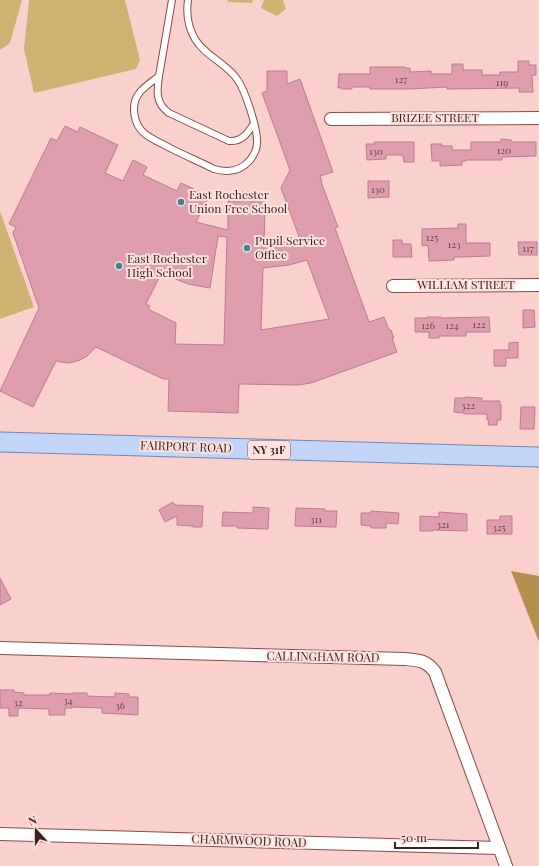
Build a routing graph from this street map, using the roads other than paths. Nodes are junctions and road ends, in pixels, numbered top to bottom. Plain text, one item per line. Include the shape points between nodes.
1 (172, 0) edge
2 (188, 0) edge
3 (159, 76) junction
4 (539, 118) edge
5 (331, 119) dead end
6 (254, 123) junction
7 (539, 285) edge
8 (393, 286) dead end
9 (0, 442) edge
10 (539, 457) edge
11 (0, 648) edge
12 (0, 834) edge
13 (498, 848) junction
14 (506, 866) edge

1 - 3 lane
2 - 6 lane via 190,29 199,45 238,80
3 - 6 lane via 158,96 169,114 229,141 242,138
3 - 6 lane via 140,92 134,108 139,128 155,140 214,169 233,171 246,164 255,152 257,136
4 - 5 street, BRIZEE STREET
7 - 8 street, WILLIAM STREET
9 - 10 main road, FAIRPORT ROAD / NY 31F
11 - 13 street, CALLINGHAM ROAD via 405,659 424,662 435,672
12 - 13 street, CHARMWOOD ROAD
13 - 14 street, CALLINGHAM ROAD

